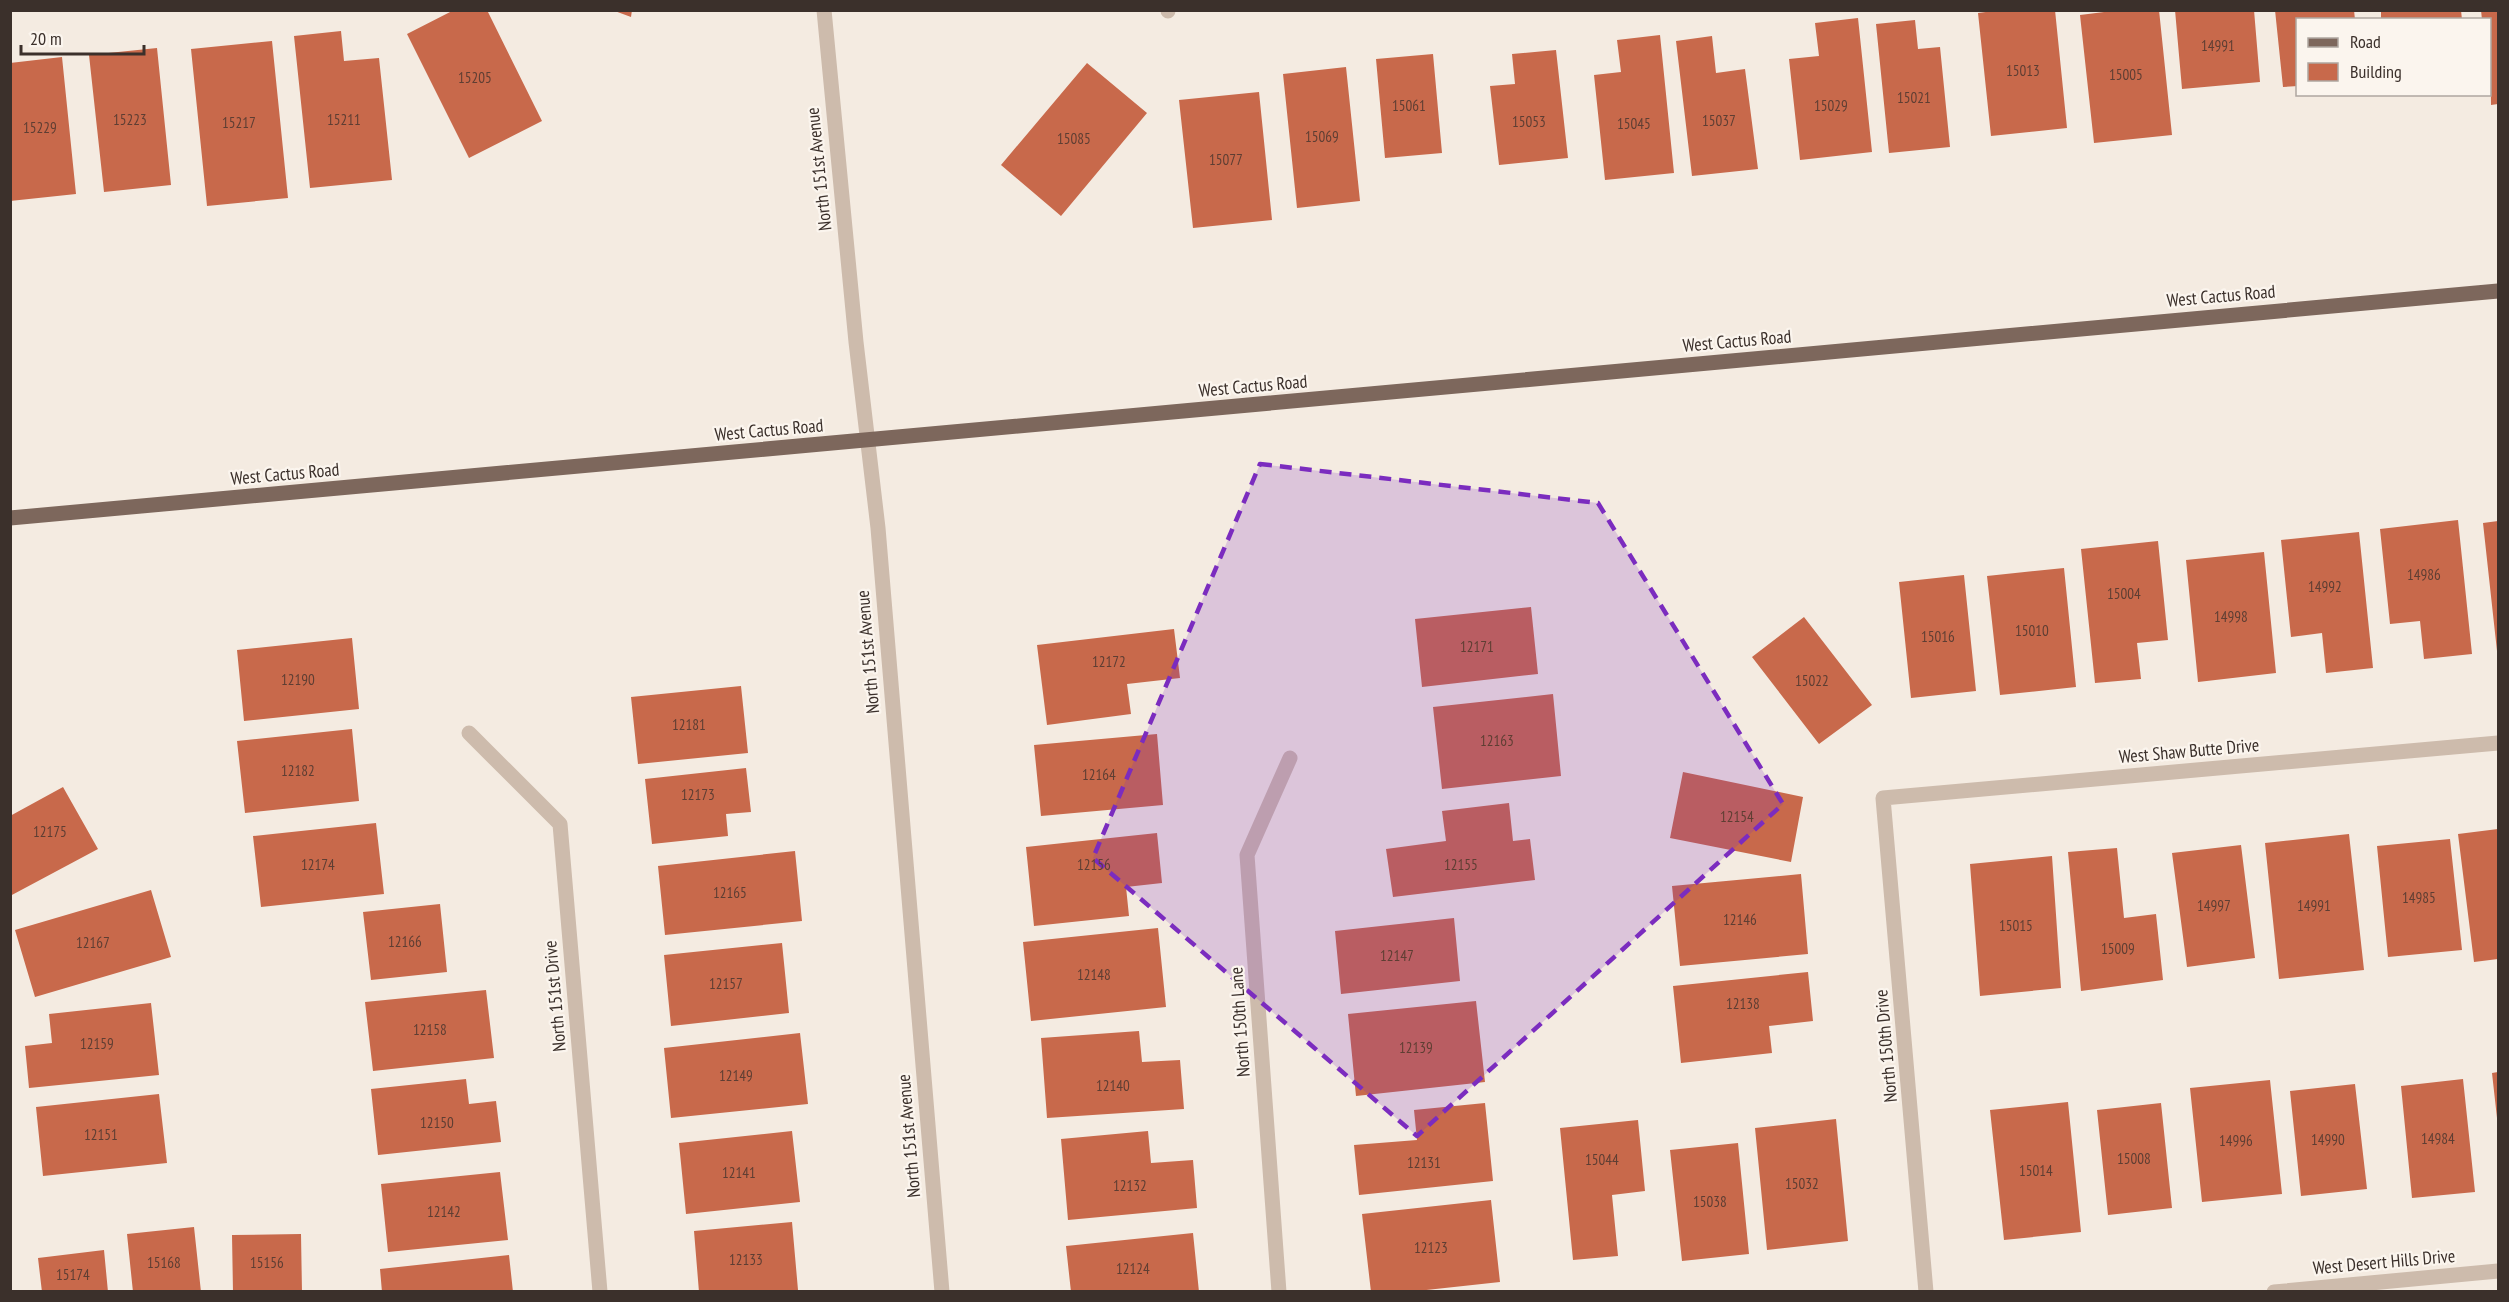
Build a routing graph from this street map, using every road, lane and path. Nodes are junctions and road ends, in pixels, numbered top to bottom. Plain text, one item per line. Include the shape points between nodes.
1 (824, 10) edge
2 (2499, 291) edge
3 (866, 441) junction
4 (10, 518) edge
5 (469, 733) dead end
6 (2499, 743) edge
7 (1290, 758) dead end
8 (1883, 798) joint
9 (2499, 1271) edge
10 (600, 1292) edge
11 (942, 1292) edge
12 (1280, 1292) edge
13 (1926, 1292) edge
14 (2274, 1292) edge

1 - 3 street, North 151st Avenue
2 - 3 main road, West Cactus Road
3 - 4 main road, West Cactus Road
3 - 11 street, North 151st Avenue via 878,528
5 - 10 street, North 151st Drive via 560,824
6 - 8 street, West Shaw Butte Drive
7 - 12 street, North 150th Lane via 1248,855
8 - 13 street, North 150th Drive
9 - 14 street, West Desert Hills Drive

